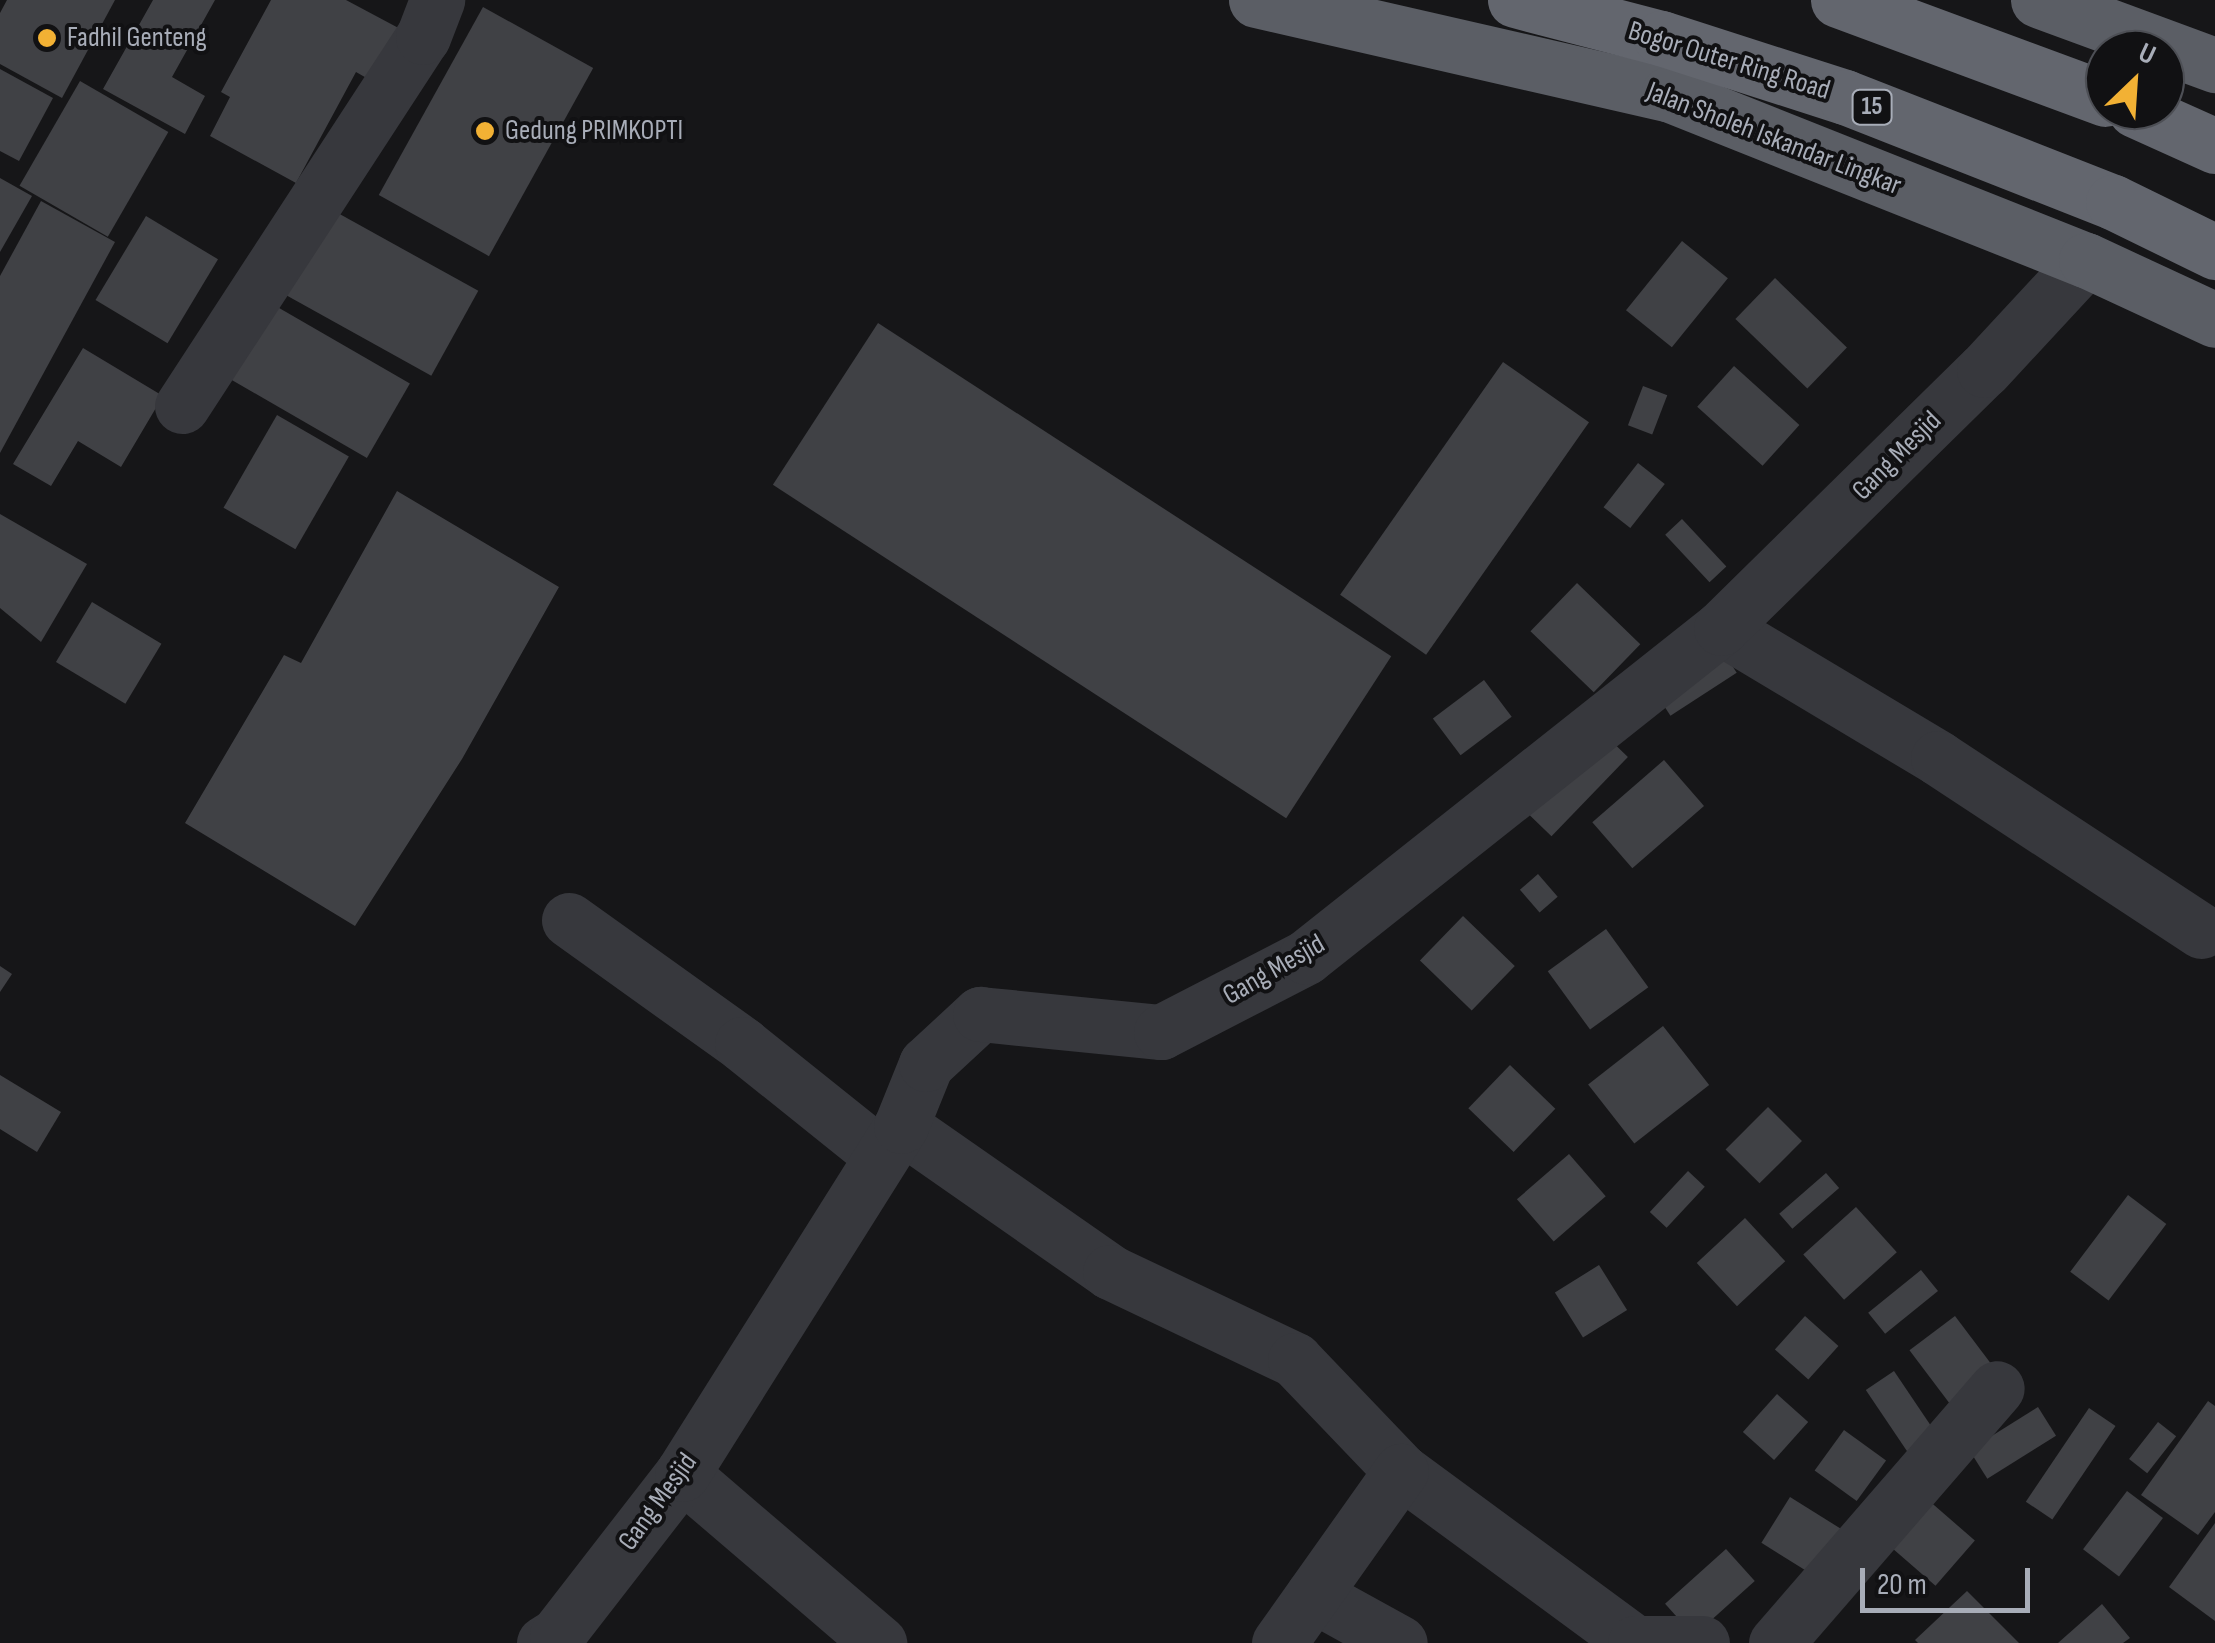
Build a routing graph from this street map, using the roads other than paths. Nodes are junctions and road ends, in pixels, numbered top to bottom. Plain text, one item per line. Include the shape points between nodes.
1 (437, 0) edge
2 (1256, 0) edge
3 (1515, 0) edge
4 (1534, 0) edge
5 (1838, 0) edge
6 (2038, 0) edge
7 (2215, 65) edge
8 (2085, 91) edge
9 (2179, 130) edge
10 (2215, 146) edge
11 (2215, 229) edge
12 (2215, 252) edge
13 (2086, 260) junction
14 (2215, 320) edge
15 (182, 406) dead end
16 (1721, 628) junction
17 (569, 920) dead end
18 (2200, 931) dead end
19 (892, 1141) junction
20 (1996, 1388) dead end
21 (1401, 1471) junction
22 (682, 1474) junction
23 (1314, 1594) junction
24 (544, 1643) edge
25 (879, 1643) edge
26 (1279, 1643) edge
27 (1400, 1643) edge
28 (1702, 1643) edge
29 (1776, 1643) edge

1 - 15 street via 423,38
2 - 13 highway, Jalan Sholeh Iskandar Lingkar via 1668,94
3 - 12 highway, Bogor Outer Ring Road / 15 via 1844,97 2113,202
4 - 11 highway via 1764,47
5 - 8 highway
6 - 7 highway
9 - 10 highway
13 - 14 highway, Jalan Sholeh Iskandar Lingkar
13 - 16 street, Gang Mesjid via 1984,370
16 - 18 street via 1938,758
16 - 19 street, Gang Mesjid via 1306,957 1161,1032 980,1014 926,1064
17 - 19 street
19 - 21 street via 1110,1272 1295,1360
19 - 22 street, Gang Mesjid
20 - 29 street
21 - 23 street
21 - 28 street via 1635,1642
22 - 24 street, Gang Mesjid via 557,1636
22 - 25 street
23 - 26 street
23 - 27 street

